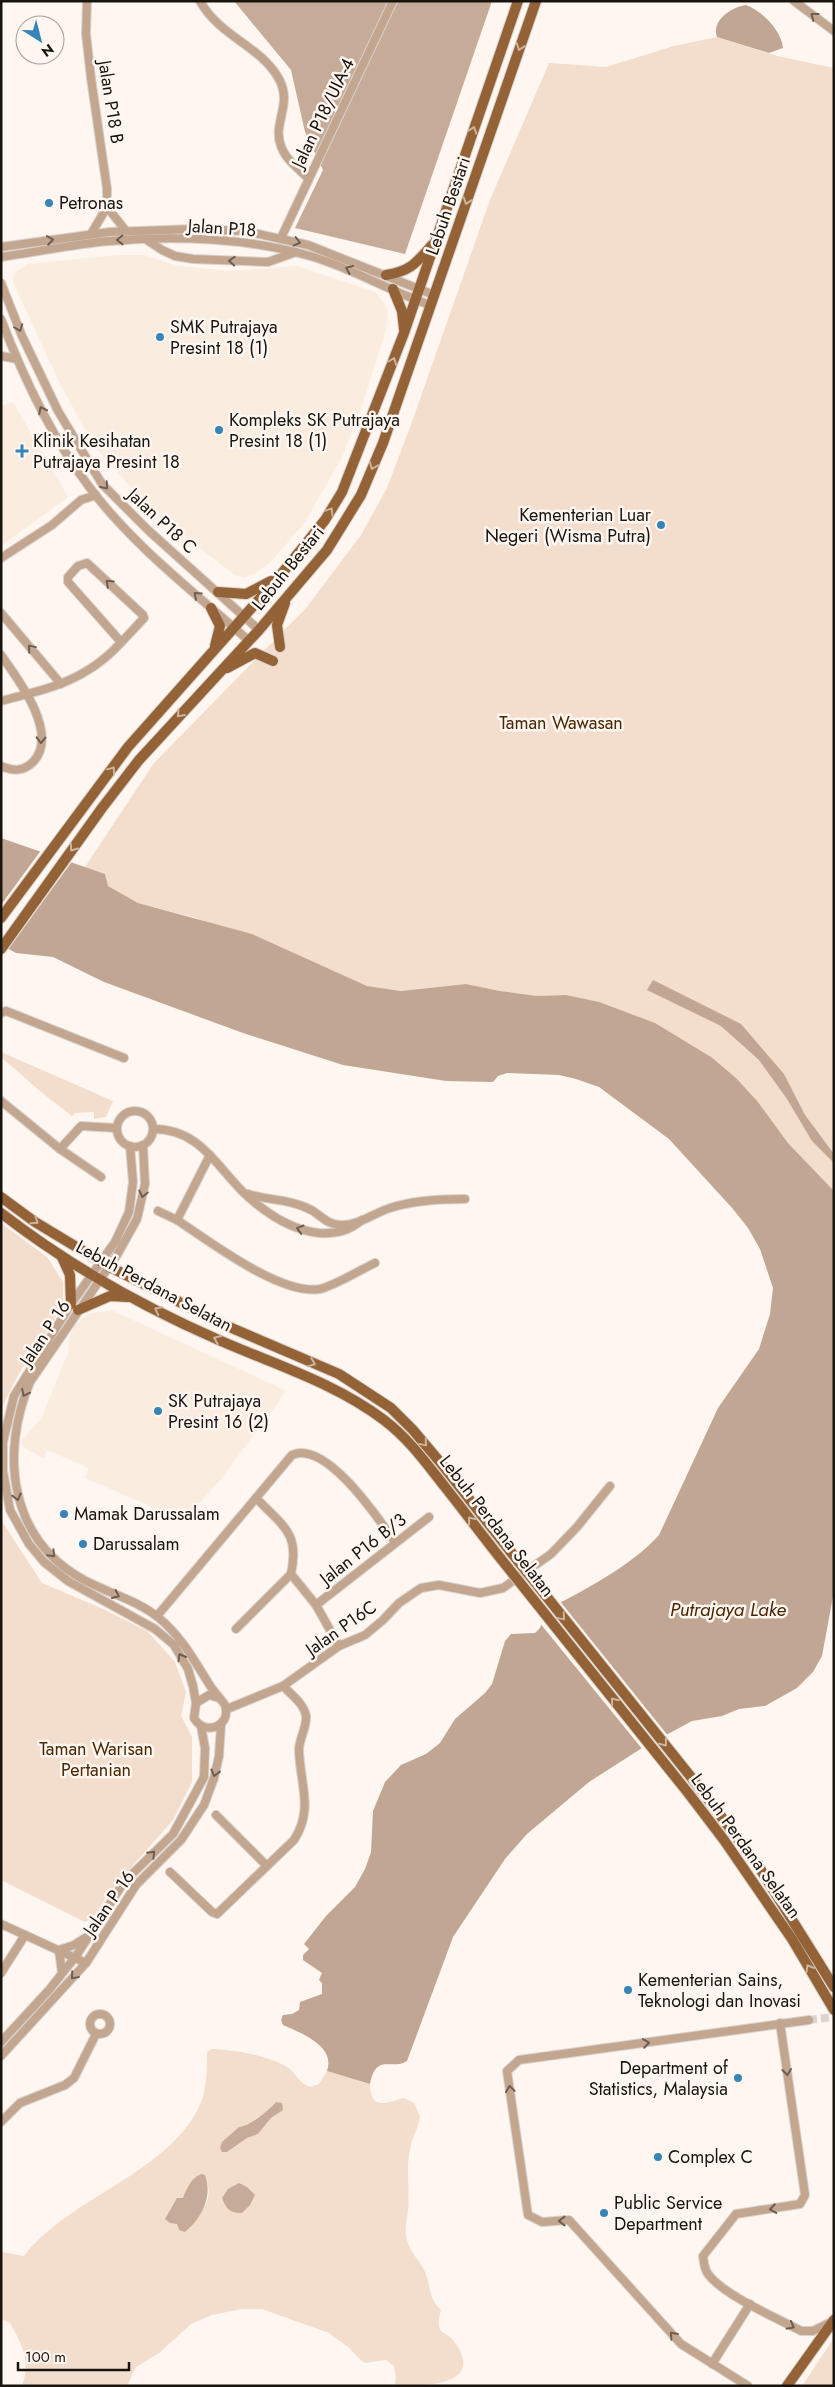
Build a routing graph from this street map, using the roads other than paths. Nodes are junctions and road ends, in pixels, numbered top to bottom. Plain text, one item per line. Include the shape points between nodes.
1 (87, 1) edge
2 (200, 1) edge
3 (393, 1) edge
4 (518, 1) edge
5 (536, 1) edge
6 (805, 1) edge
7 (795, 2) edge
8 (834, 31) edge
9 (308, 178) junction
10 (106, 207) junction
11 (126, 231) junction
12 (91, 234) junction
13 (281, 238) junction
14 (147, 240) junction
15 (434, 243) junction
16 (1, 247) edge
17 (296, 252) junction
18 (1, 257) edge
19 (386, 276) junction
20 (1, 283) edge
21 (393, 289) junction
22 (419, 289) junction
23 (416, 300) junction
24 (432, 300) junction
25 (1, 319) edge
26 (404, 333) junction
27 (8, 338) junction
28 (1, 343) edge
29 (1, 356) edge
30 (17, 358) junction
31 (86, 483) junction
32 (96, 496) junction
33 (81, 500) junction
34 (1, 558) edge
35 (279, 577) junction
36 (218, 592) junction
37 (288, 595) junction
38 (212, 608) junction
39 (1, 613) edge
40 (244, 616) junction
41 (234, 628) junction
42 (258, 630) junction
43 (248, 640) junction
44 (121, 642) junction
45 (280, 647) dead end
46 (212, 654) junction
47 (1, 655) edge
48 (273, 661) dead end
49 (213, 678) junction
50 (60, 684) junction
51 (27, 694) junction
52 (1, 702) edge
53 (1, 766) edge
54 (1, 918) edge
55 (1, 949) edge
56 (1, 1013) edge
57 (124, 1058) dead end
58 (1, 1101) edge
59 (117, 1128) junction
60 (154, 1129) junction
61 (143, 1145) junction
62 (130, 1146) junction
63 (60, 1149) junction
64 (210, 1154) junction
65 (101, 1177) dead end
66 (244, 1192) junction
67 (1, 1197) edge
68 (466, 1199) dead end
69 (274, 1200) junction
70 (158, 1211) dead end
71 (268, 1212) junction
72 (1, 1213) edge
73 (177, 1220) junction
74 (362, 1220) junction
75 (327, 1222) junction
76 (324, 1233) junction
77 (61, 1256) junction
78 (375, 1263) dead end
79 (105, 1264) junction
80 (95, 1278) junction
81 (131, 1297) junction
82 (74, 1307) junction
83 (610, 1486) dead end
84 (256, 1498) junction
85 (429, 1518) dead end
86 (395, 1542) junction
87 (292, 1574) junction
88 (316, 1605) junction
89 (158, 1616) junction
90 (236, 1629) dead end
91 (339, 1646) junction
92 (283, 1686) junction
93 (219, 1698) junction
94 (196, 1703) junction
95 (227, 1710) junction
96 (221, 1724) junction
97 (201, 1726) junction
98 (216, 1815) dead end
99 (267, 1866) junction
100 (170, 1872) dead end
101 (1, 1924) edge
102 (92, 1933) junction
103 (25, 1935) junction
104 (59, 1950) junction
105 (76, 1956) junction
106 (86, 1963) junction
107 (1, 1972) edge
108 (62, 1974) junction
109 (834, 1987) edge
110 (834, 2010) edge
111 (809, 2020) tunnel mouth
112 (780, 2024) junction
113 (96, 2034) dead end
114 (1, 2042) edge
115 (1, 2056) edge
116 (1, 2122) edge
117 (750, 2304) junction
118 (833, 2320) edge
119 (712, 2364) junction
120 (748, 2386) edge
121 (787, 2386) edge

1 - 10 street, Jalan P18 B via 90,78 106,174
2 - 9 street via 221,28 265,60 278,78 285,97 281,147
3 - 9 street, Jalan P18/UIA-4
15 -> 4 main road, Lebuh Bestari
5 -> 24 main road, Lebuh Bestari
6 - 7 street
8 -> 7 street
9 - 13 street, Jalan P18/UIA-4
10 - 11 street
10 - 12 street, Jalan P18 B
11 - 12 street, Jalan P18
11 - 13 street, Jalan P18 via 245,231
16 -> 12 street, Jalan P18
13 -> 19 street, Jalan P18 via 308,245
14 - 17 street, Jalan P18 via 207,239
17 -> 14 street via 268,262 193,259 175,256
14 -> 18 street, Jalan P18 via 111,241
15 - 19 main road via 413,267
15 - 22 main road, Lebuh Bestari
21 -> 17 street, Jalan P18 via 343,266
19 - 22 street, Jalan P18
20 -> 36 street, Jalan P18 C via 58,411 102,484
21 - 23 street, Jalan P18
21 - 26 main road via 402,311
22 - 23 main road, Lebuh Bestari
22 - 24 street, Jalan P18
23 - 24 street, Jalan P18
23 - 26 main road, Lebuh Bestari
24 -> 37 main road, Lebuh Bestari via 383,443 361,495 327,550
25 - 27 street, Jalan P18 C
35 -> 26 main road, Lebuh Bestari via 342,492
27 - 28 street
27 - 30 street, Jalan P18 C
29 - 30 street
31 -> 30 street, Jalan P18 C via 45,416
31 - 32 street, Jalan P18 C
31 - 33 street
32 - 33 street
38 -> 32 street, Jalan P18 C via 138,541
33 - 34 street via 52,525
35 - 36 main road via 246,594
35 - 40 main road, Lebuh Bestari
36 - 40 street, Jalan P18 C
37 - 42 main road, Lebuh Bestari
37 - 45 main road via 277,625
38 - 41 street, Jalan P18 C
38 - 46 main road via 220,626
50 -> 39 street
40 - 41 main road, Lebuh Bestari
40 - 42 street, Jalan P18 C
41 - 43 street, Jalan P18 C
41 - 46 main road, Lebuh Bestari
42 - 43 main road, Lebuh Bestari
43 - 49 main road, Lebuh Bestari
44 -> 44 street via 144,616 87,563 78,566 68,577 68,582
44 - 50 street via 87,671
54 -> 46 main road, Lebuh Bestari via 128,748
47 - 51 street
48 - 49 main road via 255,653
49 -> 55 main road, Lebuh Bestari via 139,760
50 - 51 street
51 - 52 street
51 -> 53 street via 39,722 41,751 31,763 19,770
56 - 57 street via 6,1011
58 - 63 street
59 - 60 street via 127,1113 139,1111 149,1117
59 - 62 street via 120,1139
59 - 63 street via 81,1126
60 - 61 street via 151,1138
60 - 64 street via 169,1129 187,1136
61 - 62 street
61 -> 79 street, Jalan P 16 via 145,1184 137,1219 117,1255
62 - 79 street, Jalan P 16 via 133,1182 129,1212
63 - 65 street
64 - 66 street
64 - 73 street
66 - 69 street
66 - 71 street
67 -> 79 main road, Lebuh Perdana Selatan via 35,1222
68 - 74 street via 423,1201 390,1208
69 - 71 street via 268,1205
69 - 75 street via 288,1200 313,1211
70 - 73 street
76 -> 71 street via 286,1225
72 - 77 main road, Lebuh Perdana Selatan
73 - 78 street via 262,1274 289,1285 320,1289
74 - 75 street via 341,1225
74 - 76 street via 342,1232
75 - 76 street via 328,1228
77 - 80 main road, Lebuh Perdana Selatan
77 - 82 main road via 70,1275
79 - 80 street, Jalan P 16
79 -> 109 main road, Lebuh Perdana Selatan, bridge via 251,1337 339,1374 390,1408 413,1430 699,1787 759,1867
80 - 81 main road, Lebuh Perdana Selatan
80 - 82 street, Jalan P 16
81 - 82 main road via 110,1296
110 -> 81 main road, Lebuh Perdana Selatan, bridge via 792,1939 720,1834 412,1444 385,1421 333,1388 222,1341
82 -> 89 street, Jalan P 16 via 30,1382 16,1418 11,1444 18,1504 33,1532 57,1559 83,1580
94 -> 82 street, Jalan P 16 via 188,1669 174,1645 156,1629 68,1581 44,1562 29,1544 10,1510 3,1471 3,1442 14,1396 23,1378
83 - 91 street, Jalan P16C via 551,1554 503,1588 480,1594 439,1585 426,1586 399,1604 365,1634
84 - 86 street via 292,1455 309,1453 328,1464 370,1506
84 - 87 street via 288,1530 293,1540
84 - 89 street
85 - 86 street, Jalan P16 B/3
86 - 88 street, Jalan P16 B/3
87 - 88 street
87 - 90 street
88 - 91 street
89 - 93 street, Jalan P 16 via 183,1641
91 - 92 street, Jalan P16C
92 - 95 street, Jalan P16C
92 - 99 street via 300,1704 306,1717 299,1749 306,1808 297,1835
93 - 94 street via 209,1695
93 - 95 street, Jalan P 16
94 - 97 street, Jalan P 16 via 193,1713
95 - 96 street, Jalan P 16
96 - 97 street via 211,1729
96 -> 106 street, Jalan P 16 via 219,1756 204,1805 181,1840 136,1885
102 -> 97 street, Jalan P 16 via 124,1882 173,1834 204,1777 205,1748
98 - 99 street
99 - 100 street via 217,1914
101 - 103 street
102 - 104 street
102 - 105 street, Jalan P 16
103 - 104 street
103 - 107 street
104 - 105 street
104 - 108 street
105 - 106 street
105 - 108 street, Jalan P 16
106 -> 115 street, Jalan P 16
108 - 114 street, Jalan P 16
111 - 112 street
112 -> 117 street via 804,2201 736,2214 703,2256 710,2277
119 -> 112 street via 681,2344 569,2220 542,2222 528,2215 507,2071 519,2060
113 - 116 street via 74,2078 65,2085 20,2103
117 -> 118 street via 801,2331 813,2331
117 - 119 street
118 - 121 main road
119 - 120 street

